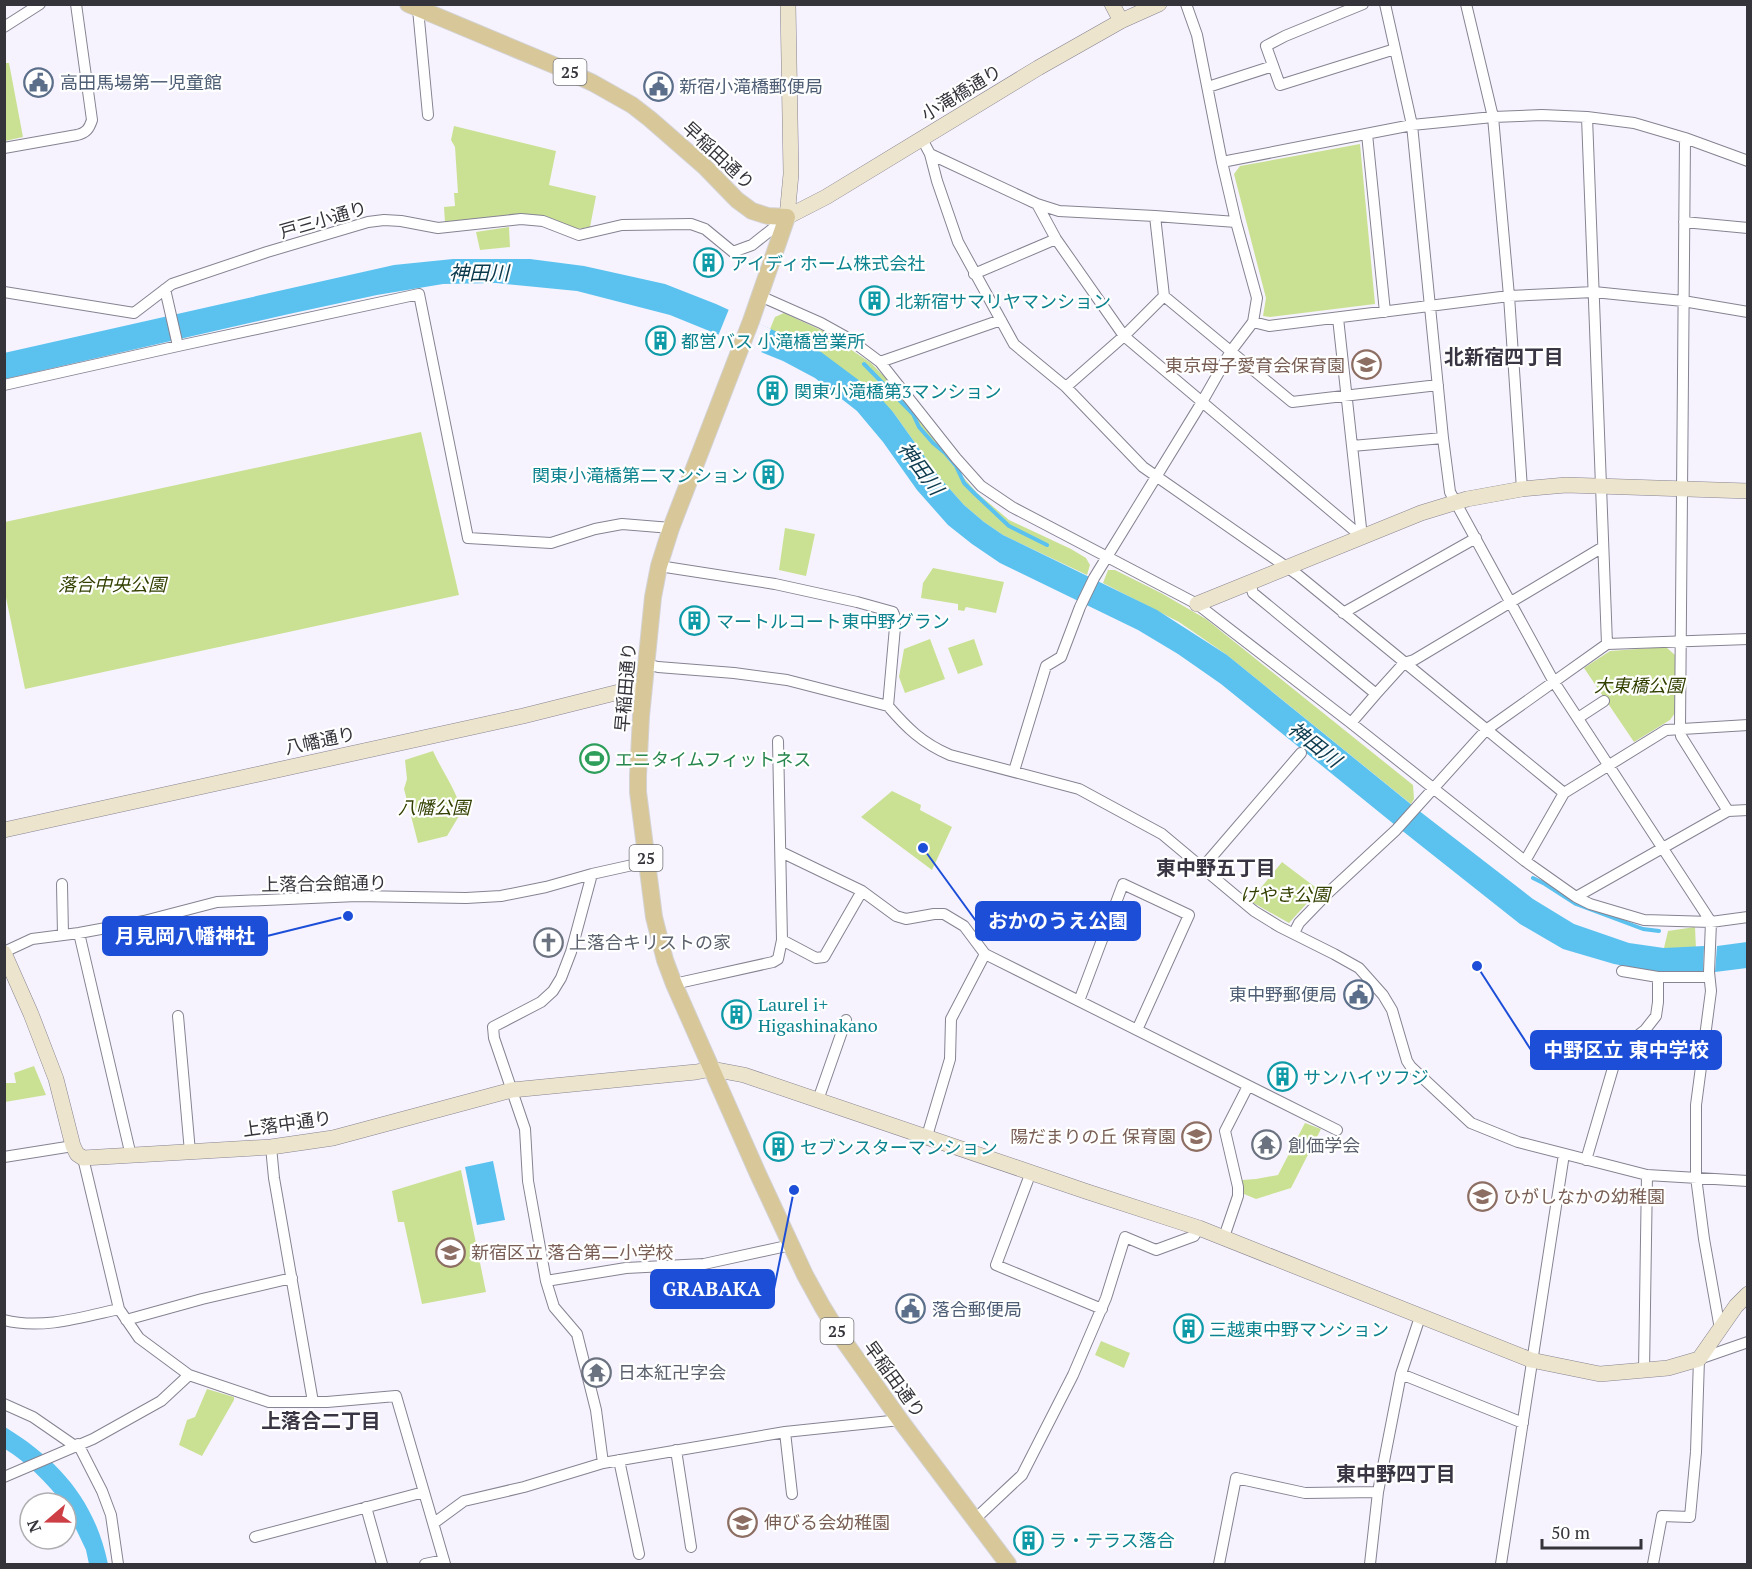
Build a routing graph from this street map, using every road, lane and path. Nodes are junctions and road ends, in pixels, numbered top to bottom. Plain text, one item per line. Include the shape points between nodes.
1 (40, 4) edge
2 (76, 4) edge
3 (788, 4) edge
4 (1112, 4) edge
5 (1159, 4) edge
6 (1186, 4) edge
7 (1363, 4) edge
8 (1385, 4) edge
9 (1467, 4) edge
10 (413, 7) edge
11 (1121, 21) junction
12 (4, 27) edge
13 (1395, 49) junction
14 (1273, 66) junction
15 (1208, 87) junction
16 (428, 115) dead end
17 (1493, 117) junction
18 (1587, 117) junction
19 (1412, 125) junction
20 (1367, 134) junction
21 (1685, 138) junction
22 (922, 139) junction
23 (4, 148) edge
24 (930, 154) junction
25 (1748, 161) edge
26 (1222, 162) junction
27 (1037, 204) junction
28 (1155, 216) junction
29 (787, 217) junction
30 (1236, 222) junction
31 (1684, 222) junction
32 (1748, 228) edge
33 (1056, 239) junction
34 (974, 274) junction
35 (165, 289) junction
36 (4, 292) edge
37 (1594, 292) junction
38 (760, 296) junction
39 (1164, 296) junction
40 (1509, 296) junction
41 (1683, 300) junction
42 (1430, 306) junction
43 (1385, 312) junction
44 (1748, 312) edge
45 (1338, 318) junction
46 (1000, 320) junction
47 (1253, 322) junction
48 (1124, 336) junction
49 (177, 342) junction
50 (1231, 351) junction
51 (880, 362) junction
52 (4, 385) edge
53 (1438, 385) junction
54 (1066, 387) junction
55 (1346, 395) junction
56 (1202, 402) junction
57 (1443, 438) junction
58 (1352, 446) junction
59 (1158, 476) junction
60 (1602, 486) junction
61 (1522, 489) junction
62 (1682, 489) junction
63 (1748, 491) edge
64 (1455, 502) junction
65 (671, 528) junction
66 (1362, 537) junction
67 (1476, 538) junction
68 (1603, 547) junction
69 (1106, 557) junction
70 (659, 566) junction
71 (1287, 568) junction
72 (1250, 583) junction
73 (1511, 603) junction
74 (1197, 604) junction
75 (1343, 613) junction
76 (1748, 639) edge
77 (1681, 642) junction
78 (1607, 644) junction
79 (1404, 663) junction
80 (646, 664) junction
81 (1554, 682) junction
82 (644, 688) junction
83 (1376, 694) junction
84 (1604, 701) dead end
85 (888, 706) junction
86 (1578, 718) junction
87 (1352, 723) junction
88 (1748, 725) edge
89 (1680, 728) junction
90 (1486, 730) junction
91 (778, 741) dead end
92 (1300, 753) dead end
93 (1608, 765) junction
94 (1014, 771) junction
95 (1433, 789) junction
96 (1564, 793) junction
97 (1728, 810) junction
98 (1748, 810) edge
99 (4, 830) edge
100 (1662, 847) junction
101 (781, 852) junction
102 (1525, 861) junction
103 (646, 862) junction
104 (1203, 867) junction
105 (592, 874) junction
106 (62, 884) dead end
107 (862, 891) junction
108 (1576, 897) junction
109 (1748, 917) edge
110 (1711, 922) junction
111 (79, 933) junction
112 (1294, 933) junction
113 (63, 935) junction
114 (782, 940) junction
115 (4, 952) edge
116 (985, 954) junction
117 (1622, 971) dead end
118 (1709, 975) junction
119 (1658, 977) junction
120 (674, 984) junction
121 (1079, 1001) junction
122 (178, 1016) dead end
123 (846, 1020) dead end
124 (1137, 1030) junction
125 (712, 1069) junction
126 (1248, 1086) junction
127 (512, 1090) junction
128 (818, 1100) junction
129 (1337, 1130) dead end
130 (927, 1136) junction
131 (271, 1147) junction
132 (78, 1152) junction
133 (190, 1152) junction
134 (1564, 1154) junction
135 (131, 1156) junction
136 (4, 1157) edge
137 (1586, 1160) junction
138 (1031, 1172) junction
139 (1647, 1176) junction
140 (1696, 1177) junction
141 (1748, 1181) edge
142 (1199, 1228) junction
143 (1224, 1237) junction
144 (791, 1245) junction
145 (292, 1278) junction
146 (546, 1281) junction
147 (1748, 1294) edge
148 (1102, 1309) junction
149 (119, 1310) junction
150 (1420, 1317) junction
151 (4, 1320) edge
152 (126, 1320) junction
153 (1720, 1329) junction
154 (1748, 1342) edge
155 (1699, 1359) junction
156 (1531, 1360) junction
157 (1644, 1371) junction
158 (1401, 1374) junction
159 (189, 1376) junction
160 (313, 1402) junction
161 (4, 1404) edge
162 (900, 1420) junction
163 (1523, 1423) junction
164 (785, 1432) junction
165 (77, 1445) junction
166 (676, 1450) junction
167 (619, 1460) junction
168 (603, 1462) junction
169 (4, 1477) edge
170 (424, 1492) junction
171 (1378, 1492) junction
172 (792, 1494) dead end
173 (366, 1507) junction
174 (975, 1519) junction
175 (434, 1522) junction
176 (255, 1537) dead end
177 (691, 1547) dead end
178 (639, 1554) dead end
179 (444, 1562) edge
180 (118, 1564) edge
181 (382, 1564) edge
182 (425, 1564) edge
183 (1008, 1564) edge
184 (1219, 1564) edge
185 (1370, 1564) edge
186 (1500, 1564) edge
187 (1653, 1564) edge

1 - 12 street
2 - 23 street via 90,127 77,135
3 - 29 street via 791,174
4 - 11 street
5 - 11 street, 小滝橋通り
6 - 15 street
7 - 14 street via 1266,46
8 - 13 street
9 - 17 street
10 - 16 street
10 - 29 main road, 早稲田通り / 25 via 593,83 632,105 752,211
11 - 22 street, 小滝橋通り
13 - 14 street via 1280,85
13 - 19 street
14 - 15 street
15 - 26 street
17 - 18 street
17 - 19 street
17 - 40 street
18 - 21 street via 1634,123
18 - 37 street
19 - 20 street
19 - 42 street
20 - 26 street
20 - 43 street
21 - 25 street
21 - 31 street
22 - 24 street
22 - 29 street, 小滝橋通り
24 - 27 street
24 - 34 street via 955,235
26 - 30 street
27 - 28 street via 1059,211
27 - 33 street
28 - 30 street
28 - 39 street
29 - 35 street, 戸三小通り via 752,245 733,252 705,229 691,225 622,225 579,235 543,221 521,219 438,228 384,220 267,252
29 - 38 main road, 早稲田通り / 25
30 - 47 street via 1257,298
31 - 32 street
31 - 41 street
33 - 34 street
33 - 48 street
34 - 46 street
35 - 36 street, 戸三小通り via 134,313
35 - 49 street
37 - 40 street
37 - 41 street
37 - 60 street
38 - 51 street via 821,323
38 - 65 main road, 早稲田通り / 25
39 - 48 street
39 - 50 street
40 - 42 street
40 - 61 street
41 - 44 street
41 - 62 street
42 - 43 street
42 - 53 street
43 - 45 street
45 - 47 street via 1269,326
45 - 55 street
46 - 51 street
46 - 54 street via 1014,344
47 - 50 street
48 - 54 street
48 - 56 street
49 - 52 street
49 - 65 street via 419,294 468,538 550,543 622,524
50 - 55 street via 1292,402
50 - 56 street
51 - 69 street via 981,486
53 - 55 street
53 - 57 street
54 - 59 street via 1143,467
55 - 58 street
56 - 59 street
56 - 66 street
57 - 58 street
57 - 64 street via 1450,492
58 - 66 street
59 - 69 street
59 - 71 street
60 - 61 street
60 - 62 street
60 - 68 street
61 - 64 street
62 - 63 street
62 - 77 street
64 - 66 street
64 - 67 street
65 - 70 main road, 早稲田通り / 25
66 - 71 street
67 - 73 street
67 - 75 street
68 - 73 street
68 - 78 street
69 - 74 street
69 - 94 street via 1081,604 1061,657 1046,666
70 - 80 main road, 早稲田通り / 25
70 - 85 street via 775,584 893,612
71 - 72 street
71 - 75 street
72 - 74 street
72 - 83 street via 1253,593
73 - 79 street
73 - 81 street
74 - 87 street
75 - 79 street
76 - 77 street
77 - 78 street
77 - 89 street
78 - 81 street
79 - 83 street
79 - 90 street
80 - 82 main road, 早稲田通り / 25
80 - 85 street via 787,680
81 - 86 street
81 - 90 street
82 - 99 street, 八幡通り
82 - 103 main road, 早稲田通り / 25 via 638,776
83 - 87 street
84 - 86 street
85 - 94 street via 930,746
86 - 93 street
87 - 95 street
88 - 89 street
89 - 93 street via 1666,730
89 - 97 street via 1681,736
90 - 95 street
90 - 96 street
91 - 101 street
92 - 104 street
93 - 96 street
93 - 100 street
94 - 104 street via 1078,789 1162,834
95 - 102 street
95 - 112 street via 1299,923
96 - 102 street
97 - 98 street
97 - 100 street
100 - 108 street
100 - 110 street
101 - 107 street
101 - 114 street
102 - 108 street
103 - 105 street, 上落合会館通り
103 - 120 main road, 早稲田通り / 25 via 654,917
104 - 112 street via 1254,911
105 - 111 street, 上落合会館通り via 501,896 357,896 217,902
105 - 127 street via 571,952 553,991 541,1002 494,1027 494,1038
106 - 113 street
107 - 114 street via 824,957 816,958
107 - 116 street via 906,919 944,914 964,926
108 - 110 street via 1644,920
109 - 110 street
110 - 118 street
111 - 113 street, 上落合会館通り
111 - 135 street
112 - 134 street via 1359,968 1392,1010 1411,1067 1471,1123 1518,1142
113 - 115 street, 上落合会館通り via 32,939
114 - 120 street via 778,959 773,962
115 - 132 street via 56,1079
116 - 121 street
116 - 130 street via 951,1019 950,1059
117 - 119 street
118 - 119 street
118 - 140 street via 1712,991 1696,1105
119 - 137 street via 1656,1016 1618,1051
120 - 125 main road, 早稲田通り / 25
121 - 124 street
121 - 124 street via 1123,884 1189,915
122 - 133 street
123 - 128 street
124 - 126 street
125 - 127 street, 上落中通り
125 - 128 street, 上落中通り via 744,1075
125 - 144 main road, 早稲田通り / 25
126 - 129 street
126 - 143 street via 1225,1131 1238,1196
127 - 131 street, 上落中通り via 333,1138
127 - 146 street via 525,1129 528,1181
128 - 130 street, 上落中通り
130 - 138 street, 上落中通り
131 - 133 street, 上落中通り
131 - 145 street
132 - 135 street, 上落中通り
132 - 136 street
132 - 149 street
133 - 135 street, 上落中通り
134 - 137 street
134 - 156 street
137 - 139 street
138 - 142 street, 上落中通り
138 - 148 street via 996,1265
139 - 140 street
139 - 157 street
140 - 141 street
140 - 153 street
142 - 143 street, 上落中通り
142 - 148 street via 1194,1236 1156,1250 1125,1237
143 - 150 street, 上落中通り
144 - 146 street via 704,1264 626,1268
144 - 162 main road, 早稲田通り / 25 via 839,1334
145 - 152 street
145 - 160 street
146 - 168 street via 554,1306 577,1334 596,1410
147 - 153 street
148 - 174 street via 1022,1474
149 - 151 street via 67,1321 24,1324
149 - 152 street
150 - 156 street, 上落中通り
150 - 158 street
152 - 159 street via 139,1338
153 - 155 street
154 - 155 street
155 - 157 street, 上落中通り
155 - 187 street via 1690,1517 1662,1516
156 - 157 street, 上落中通り via 1600,1374
156 - 163 street
158 - 163 street
158 - 171 street
159 - 160 street via 269,1402
159 - 165 street via 161,1401
160 - 170 street via 396,1396
161 - 165 street
162 - 164 street
162 - 174 main road, 早稲田通り / 25
163 - 186 street
164 - 166 street
164 - 172 street
165 - 169 street
165 - 180 street via 111,1515
166 - 167 street
166 - 177 street
167 - 168 street
167 - 178 street
168 - 175 street via 464,1501
170 - 173 street
170 - 175 street
171 - 184 street via 1305,1493 1236,1478
171 - 185 street
173 - 176 street
173 - 181 street
174 - 183 main road, 早稲田通り / 25
175 - 179 street
179 - 182 street

